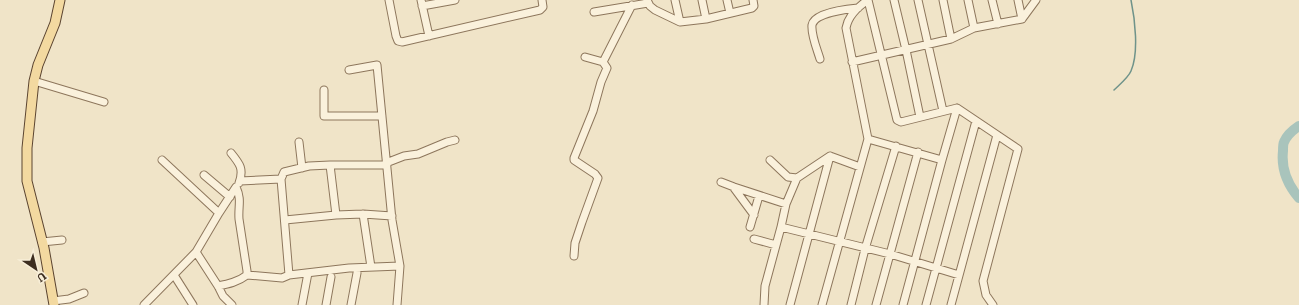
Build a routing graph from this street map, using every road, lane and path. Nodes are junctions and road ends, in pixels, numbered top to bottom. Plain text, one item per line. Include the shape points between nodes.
1 (60, 0) edge
2 (389, 0) edge
3 (455, 0) edge
4 (544, 0) edge
5 (675, 0) edge
6 (702, 0) edge
7 (727, 0) edge
8 (754, 0) edge
9 (868, 0) edge
10 (894, 0) edge
11 (918, 0) edge
12 (943, 0) edge
13 (968, 0) edge
14 (992, 0) edge
15 (1018, 0) edge
16 (1036, 0) edge
17 (648, 2) edge
18 (422, 3) edge
19 (632, 5) junction
20 (858, 8) junction
21 (594, 12) dead end
22 (730, 13) junction
23 (706, 19) junction
24 (1022, 19) junction
25 (680, 22) junction
26 (998, 24) junction
27 (974, 28) junction
28 (429, 36) junction
29 (951, 39) junction
30 (928, 45) junction
31 (906, 50) junction
32 (882, 55) junction
33 (585, 57) dead end
34 (820, 59) dead end
35 (603, 62) junction
36 (852, 62) junction
37 (349, 70) dead end
38 (34, 81) junction
39 (324, 90) dead end
40 (104, 102) dead end
41 (957, 108) junction
42 (944, 111) junction
43 (382, 116) junction
44 (920, 117) junction
45 (976, 121) junction
46 (997, 135) junction
47 (868, 139) junction
48 (455, 140) dead end
49 (299, 142) dead end
50 (896, 146) junction
51 (918, 152) junction
52 (231, 153) dead end
53 (830, 156) junction
54 (162, 160) dead end
55 (770, 160) dead end
56 (942, 160) junction
57 (386, 164) junction
58 (330, 165) junction
59 (860, 167) junction
60 (302, 168) junction
61 (204, 175) dead end
62 (797, 178) junction
63 (281, 179) junction
64 (721, 182) dead end
65 (238, 184) junction
66 (734, 187) junction
67 (759, 196) junction
68 (230, 197) junction
69 (786, 204) junction
70 (219, 213) junction
71 (363, 214) junction
72 (336, 215) junction
73 (754, 215) junction
74 (392, 216) junction
75 (285, 220) junction
76 (750, 227) dead end
77 (781, 227) junction
78 (810, 233) junction
79 (754, 238) dead end
80 (62, 240) dead end
81 (42, 242) junction
82 (840, 242) junction
83 (776, 245) junction
84 (866, 249) junction
85 (196, 252) junction
86 (890, 254) junction
87 (574, 256) dead end
88 (915, 261) junction
89 (400, 266) junction
90 (371, 267) junction
91 (936, 268) junction
92 (308, 273) junction
93 (357, 273) dead end
94 (174, 275) junction
95 (289, 275) junction
96 (959, 275) junction
97 (246, 276) junction
98 (331, 277) dead end
99 (218, 286) junction
100 (84, 293) dead end
101 (54, 303) edge
102 (144, 305) edge
103 (194, 305) edge
104 (232, 305) edge
105 (302, 305) edge
106 (326, 305) edge
107 (352, 305) edge
108 (397, 305) edge
109 (764, 305) edge
110 (790, 305) edge
111 (822, 305) edge
112 (851, 305) edge
113 (876, 305) edge
114 (903, 305) edge
115 (926, 305) edge
116 (951, 305) edge
117 (992, 305) edge

1 - 38 main road via 55,23
2 - 28 street via 398,41
3 - 18 street
4 - 28 street via 540,10
5 - 25 street
6 - 23 street
7 - 22 street
8 - 22 street via 752,8
9 - 20 street
9 - 32 street
10 - 31 street
11 - 30 street
12 - 29 street
13 - 27 street
14 - 26 street
15 - 24 street
16 - 24 street
17 - 19 street
17 - 25 street via 655,10
18 - 28 street
19 - 21 street
19 - 35 street
20 - 34 street via 832,12 814,20 812,30
20 - 36 street via 846,28
22 - 23 street
23 - 25 street
24 - 26 street
26 - 27 street
27 - 29 street
29 - 30 street
30 - 31 street
30 - 42 street
31 - 32 street
31 - 44 street
32 - 36 street
32 - 44 street via 897,120 901,122
33 - 35 street
35 - 87 street via 607,68 574,158 598,178 575,243
36 - 47 street
37 - 43 street via 376,65
38 - 40 street
38 - 81 main road via 27,148 27,181
39 - 43 street via 324,116
41 - 42 street
41 - 45 street
41 - 56 street
42 - 44 street
43 - 57 street
45 - 46 street
45 - 91 street
46 - 96 street
46 - 117 street via 1018,151 982,281
47 - 50 street
47 - 59 street
48 - 57 street
49 - 60 street
50 - 51 street
50 - 84 street
51 - 56 street
51 - 86 street
52 - 65 street via 240,164 242,176
53 - 59 street
53 - 62 street
53 - 78 street
54 - 70 street
55 - 62 street via 788,177
56 - 88 street
57 - 58 street
57 - 74 street
58 - 60 street
58 - 72 street
59 - 82 street
60 - 63 street via 284,172
61 - 68 street
62 - 69 street
63 - 65 street
63 - 75 street
64 - 66 street
65 - 68 street
65 - 97 street
66 - 67 street
66 - 73 street
67 - 69 street
67 - 73 street
68 - 70 street
69 - 77 street
70 - 85 street
71 - 72 street
71 - 74 street
71 - 90 street
72 - 75 street
73 - 76 street
74 - 89 street
75 - 95 street
77 - 78 street
77 - 83 street
78 - 82 street
78 - 110 street
79 - 83 street
80 - 81 street
81 - 101 main road
82 - 84 street
82 - 111 street
83 - 109 street
84 - 86 street
84 - 112 street
85 - 94 street
85 - 99 street
86 - 88 street
86 - 113 street
88 - 91 street
88 - 114 street
89 - 90 street
89 - 108 street
90 - 92 street
91 - 96 street
91 - 115 street
92 - 95 street
92 - 105 street
93 - 107 street
94 - 102 street
94 - 103 street
95 - 97 street via 282,278
96 - 116 street
97 - 99 street
98 - 106 street
99 - 104 street
100 - 101 street

